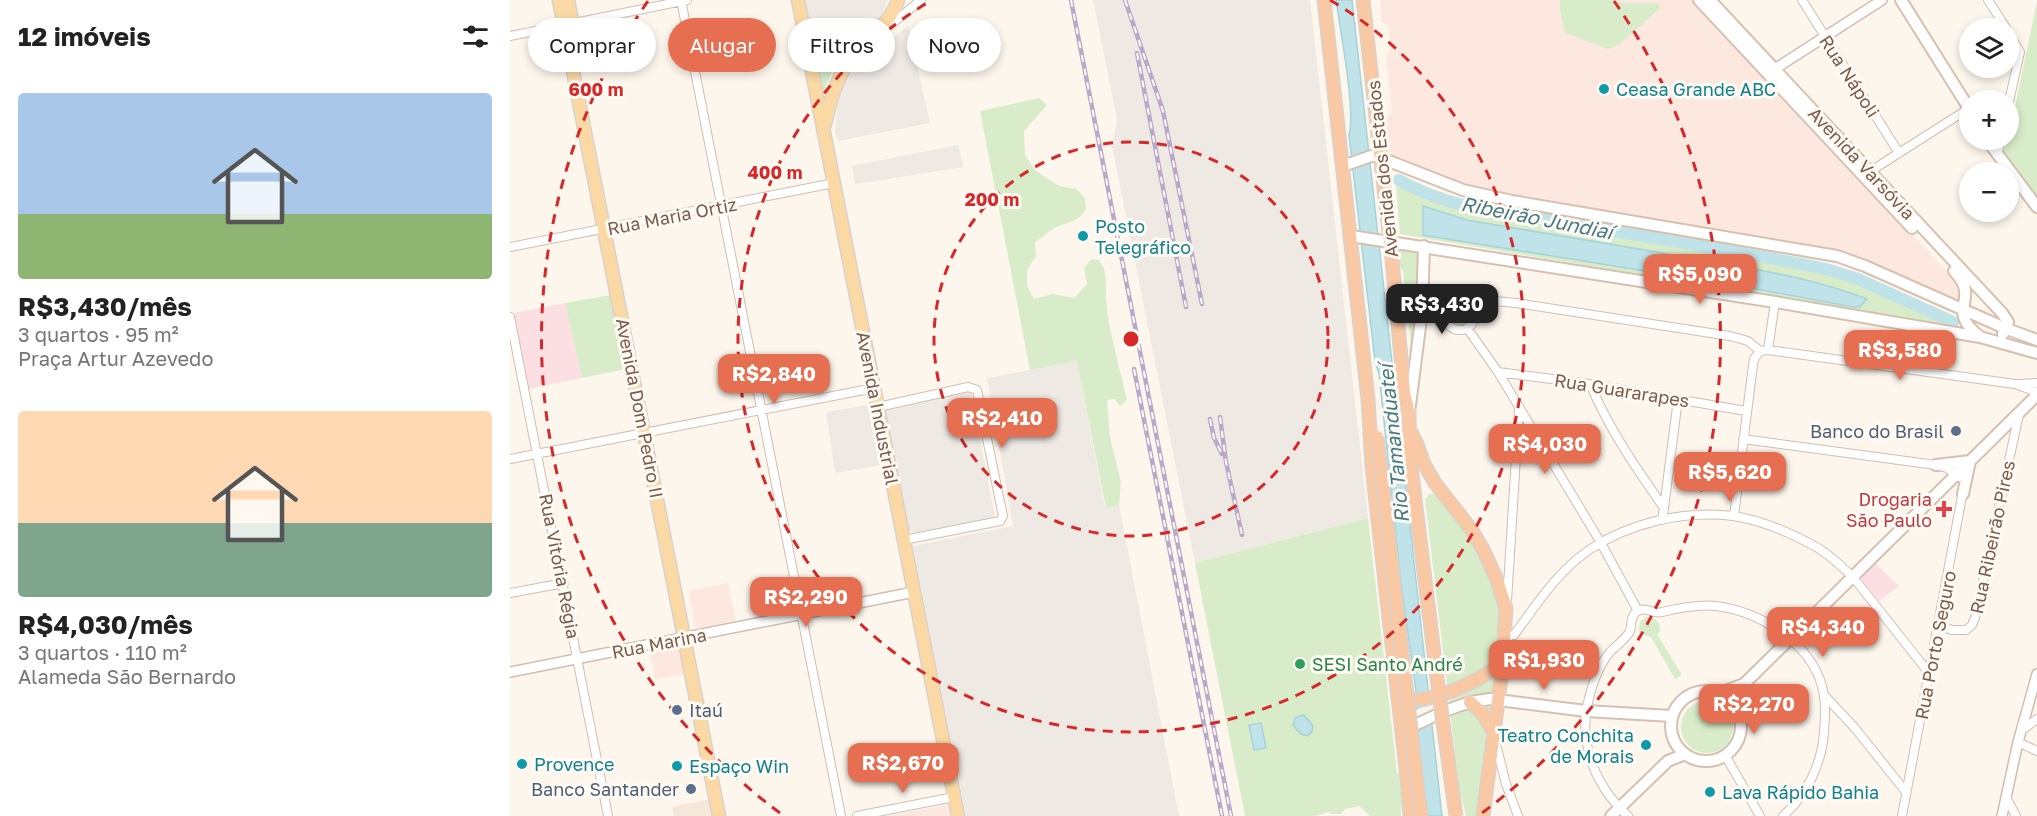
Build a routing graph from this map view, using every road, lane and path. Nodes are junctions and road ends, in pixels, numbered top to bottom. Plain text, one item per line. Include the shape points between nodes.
1 (559, 0) edge
2 (568, 0) edge
3 (684, 0) edge
4 (798, 0) edge
5 (921, 0) edge
6 (1324, 0) edge
7 (1363, 0) edge
8 (1699, 0) edge
9 (1710, 0) edge
10 (1802, 0) edge
11 (1882, 0) edge
12 (1901, 0) edge
13 (1988, 0) edge
14 (897, 4) edge
15 (915, 6) junction
16 (566, 18) edge
17 (568, 18) edge
18 (597, 18) edge
19 (802, 18) edge
20 (889, 18) edge
21 (2000, 18) edge
22 (895, 23) edge
23 (528, 32) edge
24 (510, 36) edge
25 (1824, 36) junction
26 (1771, 70) junction
27 (578, 72) edge
28 (812, 72) edge
29 (841, 72) edge
30 (1959, 94) edge
31 (1959, 116) edge
32 (824, 131) junction
33 (1994, 150) edge
34 (1998, 150) edge
35 (1899, 153) junction
36 (1997, 155) junction
37 (1376, 157) junction
38 (1347, 164) junction
39 (1866, 174) junction
40 (834, 183) junction
41 (722, 206) junction
42 (2037, 207) edge
43 (609, 228) junction
44 (1355, 237) junction
45 (1385, 241) junction
46 (1424, 246) junction
47 (510, 247) edge
48 (1775, 302) junction
49 (1965, 306) junction
50 (1996, 306) junction
51 (1473, 308) junction
52 (1422, 311) junction
53 (1446, 314) junction
54 (510, 317) edge
55 (1467, 328) junction
56 (2007, 329) junction
57 (1980, 337) junction
58 (1994, 340) junction
59 (2037, 340) edge
60 (1764, 351) junction
61 (2037, 352) edge
62 (1498, 372) junction
63 (2037, 383) edge
64 (1590, 384) junction
65 (2014, 384) junction
66 (874, 388) junction
67 (2037, 394) edge
68 (1368, 399) junction
69 (1678, 399) junction
70 (878, 407) junction
71 (1520, 408) junction
72 (762, 410) junction
73 (1746, 411) junction
74 (2019, 413) junction
75 (1409, 414) junction
76 (1410, 431) junction
77 (649, 432) junction
78 (1743, 439) junction
79 (537, 454) junction
80 (510, 459) edge
81 (1970, 461) junction
82 (1936, 465) junction
83 (1957, 474) junction
84 (1963, 494) junction
85 (1664, 508) junction
86 (1734, 516) junction
87 (1662, 520) junction
88 (904, 540) junction
89 (1601, 543) junction
90 (1853, 577) junction
91 (564, 583) junction
92 (914, 592) junction
93 (510, 593) edge
94 (1506, 608) junction
95 (1638, 611) junction
96 (802, 615) junction
97 (1938, 625) junction
98 (688, 637) junction
99 (1504, 637) junction
100 (1790, 639) junction
101 (578, 658) junction
102 (1502, 662) junction
103 (510, 672) edge
104 (1929, 672) junction
105 (2037, 674) edge
106 (1744, 684) junction
107 (1718, 694) junction
108 (1824, 695) junction
109 (1498, 699) junction
110 (1405, 700) junction
111 (1470, 702) junction
112 (1736, 710) junction
113 (1586, 711) junction
114 (1672, 716) junction
115 (2037, 719) edge
116 (1402, 730) junction
117 (2022, 730) junction
118 (1494, 733) junction
119 (1674, 740) junction
120 (2018, 742) junction
121 (2037, 751) edge
122 (1685, 754) junction
123 (1725, 755) junction
124 (1668, 761) junction
125 (1906, 792) junction
126 (954, 797) junction
127 (2007, 799) junction
128 (1619, 807) junction
129 (608, 816) edge
130 (719, 816) edge
131 (728, 816) edge
132 (841, 816) edge
133 (857, 816) edge
134 (958, 816) edge
135 (1413, 816) edge
136 (1456, 816) edge
137 (1482, 816) edge
138 (1518, 816) edge
139 (1611, 816) edge
140 (1628, 816) edge
141 (1760, 816) edge
142 (1783, 816) edge
143 (1902, 816) edge
144 (2002, 816) edge
145 (2016, 816) edge

1 - 16 main road, Avenida Dom Pedro II
2 - 17 main road, Avenida Dom Pedro II
3 - 18 street
3 - 41 street
4 - 19 main road, Avenida Industrial
5 - 15 street
6 - 38 highway
7 - 37 highway, Avenida dos Estados
8 - 26 main road, Avenida Varsóvia
9 - 26 main road, Avenida Varsóvia
10 - 25 street, Rua Nápoli
11 - 25 street
12 - 30 main road
13 - 21 street
14 - 15 street via 904,9
14 - 20 main road
15 - 22 street
23 - 24 street
25 - 26 street
25 - 35 street, Rua Nápoli
26 - 39 main road, Avenida Varsóvia
27 - 43 main road, Avenida Dom Pedro II
28 - 32 main road, Avenida Industrial
29 - 32 main road
31 - 35 street
32 - 40 main road, Avenida Industrial
33 - 36 main road
34 - 36 street
35 - 39 street
36 - 42 main road
37 - 38 main road
37 - 45 highway, Avenida dos Estados
37 - 49 main road via 1463,190 1512,201 1837,256
38 - 44 highway
39 - 49 main road, Avenida Varsóvia via 1961,280
39 - 50 main road, Avenida Varsóvia
40 - 41 street, Rua Maria Ortiz
40 - 66 main road, Avenida Industrial
41 - 43 street, Rua Maria Ortiz
41 - 72 street
43 - 47 street, Rua Maria Ortiz
43 - 77 main road, Avenida Dom Pedro II
44 - 45 main road
44 - 68 highway
45 - 46 main road
45 - 75 highway, Avenida dos Estados
46 - 48 main road
46 - 52 main road
48 - 57 main road
48 - 60 street
49 - 50 main road via 1977,298
49 - 56 main road
49 - 57 main road, Avenida Varsóvia via 1966,322
50 - 56 main road, Avenida Varsóvia via 2006,317
51 - 53 street via 1455,301
51 - 55 street via 1474,321
51 - 60 street via 1495,301 1526,304 1730,336
52 - 53 street
52 - 75 main road
53 - 55 street via 1451,326
54 - 79 street, Rua Vitória Régia
55 - 62 street
56 - 58 main road
56 - 59 main road
57 - 58 main road
58 - 61 main road
60 - 65 street
60 - 73 street via 1754,359
62 - 64 street, Rua Guararapes
62 - 71 street
63 - 65 street
64 - 69 street, Rua Guararapes
64 - 85 street via 1625,452
65 - 67 street
66 - 70 main road, Avenida Industrial
66 - 72 street
67 - 74 main road
68 - 110 highway via 1372,467
68 - 135 highway, bridge via 1377,437
69 - 73 street, Rua Guararapes
69 - 85 street
70 - 88 main road, Avenida Industrial
70 - 88 street via 968,387 978,393 1002,519
71 - 89 street
71 - 94 street
72 - 77 street
72 - 96 street
73 - 78 street
74 - 81 main road
74 - 97 street, Rua Ribeirão Pires via 1975,618 1966,630
75 - 76 highway, Avenida dos Estados
76 - 94 highway via 1435,483 1483,549
76 - 136 highway, Avenida dos Estados, bridge via 1410,458
77 - 79 street
77 - 98 main road, Avenida Dom Pedro II
78 - 82 street
78 - 86 street
79 - 80 street
79 - 91 street, Rua Vitória Régia
81 - 82 main road
81 - 83 main road
81 - 84 main road
82 - 83 street
83 - 84 street, Rua Porto Seguro
83 - 90 main road
84 - 97 street, Rua Porto Seguro
85 - 87 street
86 - 87 street
86 - 90 street via 1799,538
87 - 89 street
88 - 92 main road, Avenida Industrial
89 - 95 street
89 - 99 street via 1557,578 1514,634
90 - 100 main road
90 - 104 street
91 - 93 street
91 - 101 street, Rua Vitória Régia
92 - 96 street, Rua Marina
92 - 126 main road, Avenida Industrial
94 - 99 highway
95 - 100 street via 1657,613 1695,606 1726,608 1752,616
95 - 113 street via 1632,617 1630,631 1602,663
96 - 98 street, Rua Marina
96 - 132 street
97 - 104 street, Rua Porto Seguro
98 - 101 street, Rua Marina
98 - 130 main road, Avenida Dom Pedro II
98 - 131 main road, Avenida Dom Pedro II
99 - 102 highway
100 - 106 main road
100 - 108 street via 1808,659
101 - 103 street, Rua Marina
101 - 129 street, Rua Vitória Régia
102 - 109 highway
102 - 110 highway via 1485,676 1443,694
104 - 125 street, Rua Porto Seguro
105 - 117 street
106 - 107 main road
106 - 112 main road
107 - 112 main road
107 - 114 main road via 1690,695 1680,702
108 - 125 street
108 - 142 street via 1824,734 1819,759 1802,795
109 - 111 main road
109 - 113 main road
109 - 118 highway
110 - 116 highway
111 - 116 main road
111 - 118 highway
112 - 123 main road via 1739,737
113 - 114 main road
113 - 128 street via 1591,762 1604,789
114 - 119 main road
115 - 117 street
116 - 135 highway
117 - 120 street
118 - 137 highway
118 - 138 street
119 - 122 main road
119 - 124 main road
120 - 121 street
120 - 127 street
122 - 123 main road via 1706,761
122 - 124 main road
123 - 141 street
124 - 128 main road
125 - 143 street, Rua Porto Seguro
126 - 133 street
126 - 134 main road, Avenida Industrial
127 - 144 street
127 - 145 street
128 - 139 main road
128 - 140 street

